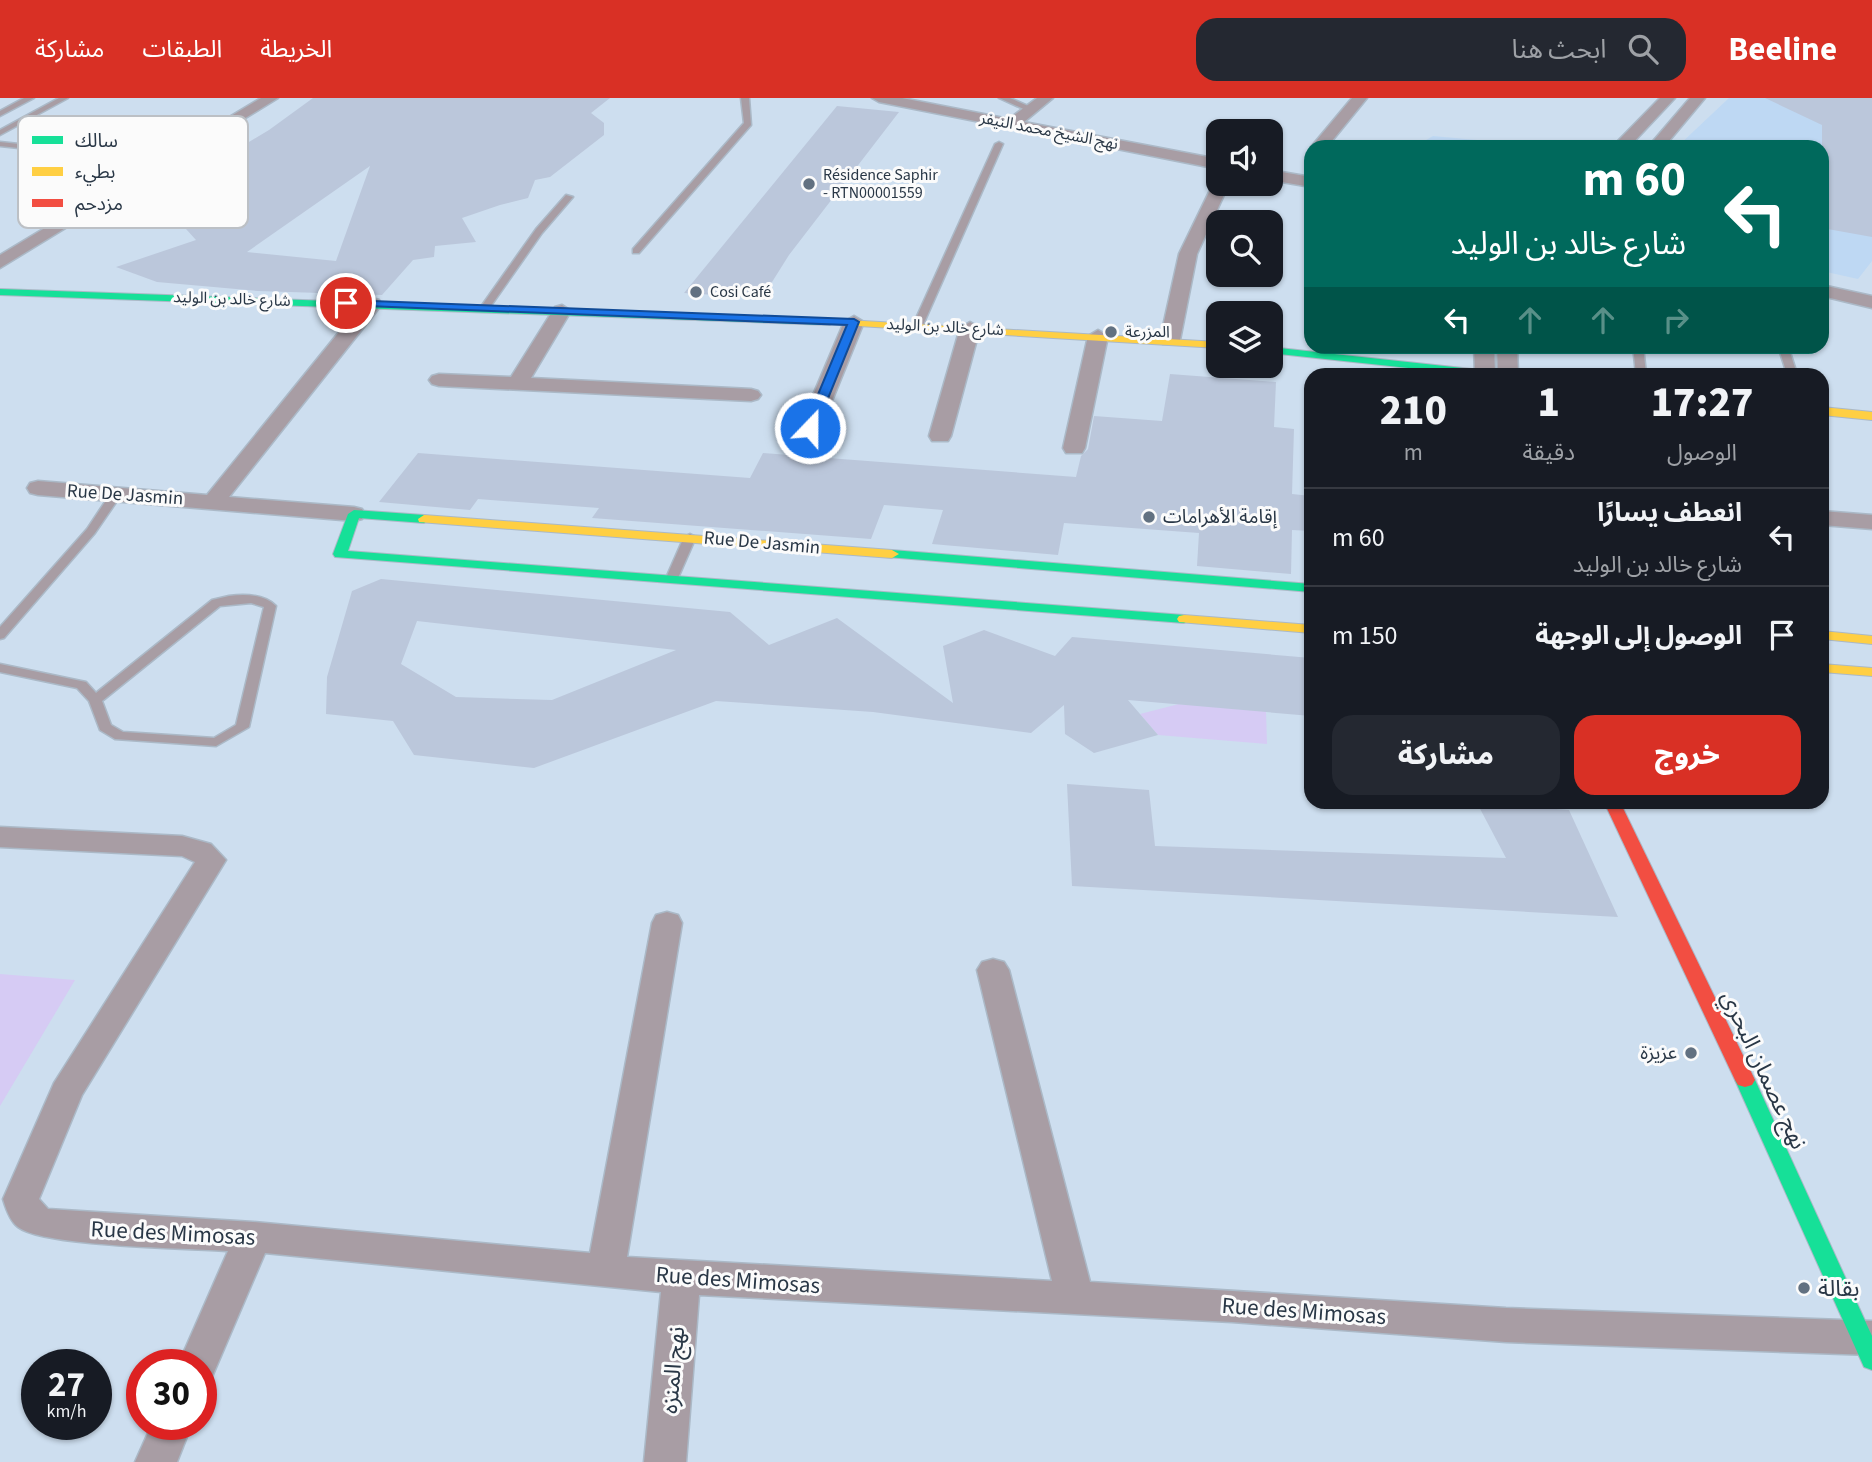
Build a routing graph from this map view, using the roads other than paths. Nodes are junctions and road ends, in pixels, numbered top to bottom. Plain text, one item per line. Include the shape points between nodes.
1 (30, 98) edge
2 (64, 98) edge
3 (244, 98) edge
4 (271, 98) edge
5 (745, 98) edge
6 (879, 98) edge
7 (1003, 98) edge
8 (1046, 98) edge
9 (1360, 98) edge
10 (1668, 98) edge
11 (1698, 98) edge
12 (1031, 109) junction
13 (0, 114) edge
14 (31, 116) edge
15 (213, 116) edge
16 (241, 116) edge
17 (18, 123) edge
18 (1011, 124) junction
19 (0, 133) edge
20 (1325, 140) edge
21 (1627, 140) edge
22 (1662, 140) edge
23 (0, 144) edge
24 (999, 144) dead end
25 (18, 146) edge
26 (0, 153) edge
27 (18, 154) edge
28 (1206, 162) edge
29 (1304, 164) dead end
30 (1283, 177) edge
31 (1292, 179) junction
32 (1304, 181) edge
33 (1215, 196) edge
34 (569, 197) dead end
35 (56, 228) edge
36 (636, 251) dead end
37 (0, 262) edge
38 (0, 292) edge
39 (1829, 293) edge
40 (1872, 302) edge
41 (372, 304) junction
42 (485, 308) junction
43 (562, 311) junction
44 (854, 322) junction
45 (918, 325) junction
46 (970, 328) junction
47 (1098, 336) junction
48 (1170, 340) junction
49 (1206, 344) edge
50 (1283, 352) edge
51 (1409, 368) edge
52 (439, 380) dead end
53 (518, 383) junction
54 (751, 395) dead end
55 (1829, 412) edge
56 (1872, 416) edge
57 (810, 428) dead end
58 (940, 436) dead end
59 (1074, 448) dead end
60 (38, 488) dead end
61 (115, 495) junction
62 (213, 502) junction
63 (354, 514) junction
64 (1829, 519) edge
65 (1872, 522) edge
66 (690, 537) junction
67 (672, 578) junction
68 (1304, 587) edge
69 (1304, 628) edge
70 (0, 635) edge
71 (1829, 636) edge
72 (1872, 640) edge
73 (0, 668) edge
74 (1829, 669) edge
75 (1872, 672) edge
76 (95, 700) junction
77 (1615, 809) edge
78 (0, 837) edge
79 (667, 923) dead end
80 (993, 970) dead end
81 (253, 1237) junction
82 (606, 1271) junction
83 (681, 1278) junction
84 (1075, 1300) junction
85 (1869, 1345) edge
86 (205, 1349) edge
87 (165, 1440) edge
88 (156, 1462) edge
89 (665, 1462) edge

1 - 13 lane
2 - 14 lane
3 - 15 street
4 - 16 street
5 - 36 lane via 748,123
6 - 18 street, نهج الشيخ محمد النيفر
7 - 12 lane
8 - 12 street
9 - 20 street
10 - 21 street
11 - 22 street
12 - 18 street
17 - 19 lane
18 - 28 street, نهج الشيخ محمد النيفر
23 - 25 lane
24 - 45 lane
26 - 27 lane
29 - 31 street
30 - 31 street
31 - 32 street
33 - 48 street via 1188,254
34 - 42 lane
35 - 37 street
38 - 41 street, شارع خالد بن الوليد
39 - 40 street
41 - 42 street, شارع خالد بن الوليد
41 - 62 street
42 - 43 street, شارع خالد بن الوليد
43 - 44 street, شارع خالد بن الوليد
43 - 53 street
44 - 45 street, شارع خالد بن الوليد
44 - 57 street
45 - 46 street, شارع خالد بن الوليد
46 - 47 street, شارع خالد بن الوليد
46 - 58 street
47 - 48 street, شارع خالد بن الوليد
47 - 59 street
48 - 49 street, شارع خالد بن الوليد
50 - 51 street
52 - 53 street
53 - 54 street
55 - 56 street
60 - 61 street, Rue De Jasmin
61 - 62 street, Rue De Jasmin
61 - 70 lane via 91,531
62 - 63 street, Rue De Jasmin
63 - 66 street, Rue De Jasmin
63 - 67 street via 340,554
64 - 65 street
66 - 67 lane
66 - 68 street, Rue De Jasmin
67 - 69 street
71 - 72 street
73 - 76 lane via 81,685
74 - 75 street
76 - 76 lane via 216,603 264,601 270,606 242,727 232,734 216,742 120,736 105,727
77 - 85 street, نهج عصمان البحري
78 - 81 street, Rue des Mimosas via 182,846 201,851 211,860 66,1092 21,1199 25,1213 53,1225
79 - 82 street
80 - 84 street
81 - 82 street, Rue des Mimosas
81 - 86 street
82 - 83 street, Rue des Mimosas
83 - 84 street, Rue des Mimosas
83 - 89 street, نهج المنزه
84 - 85 street, Rue des Mimosas
87 - 88 street

